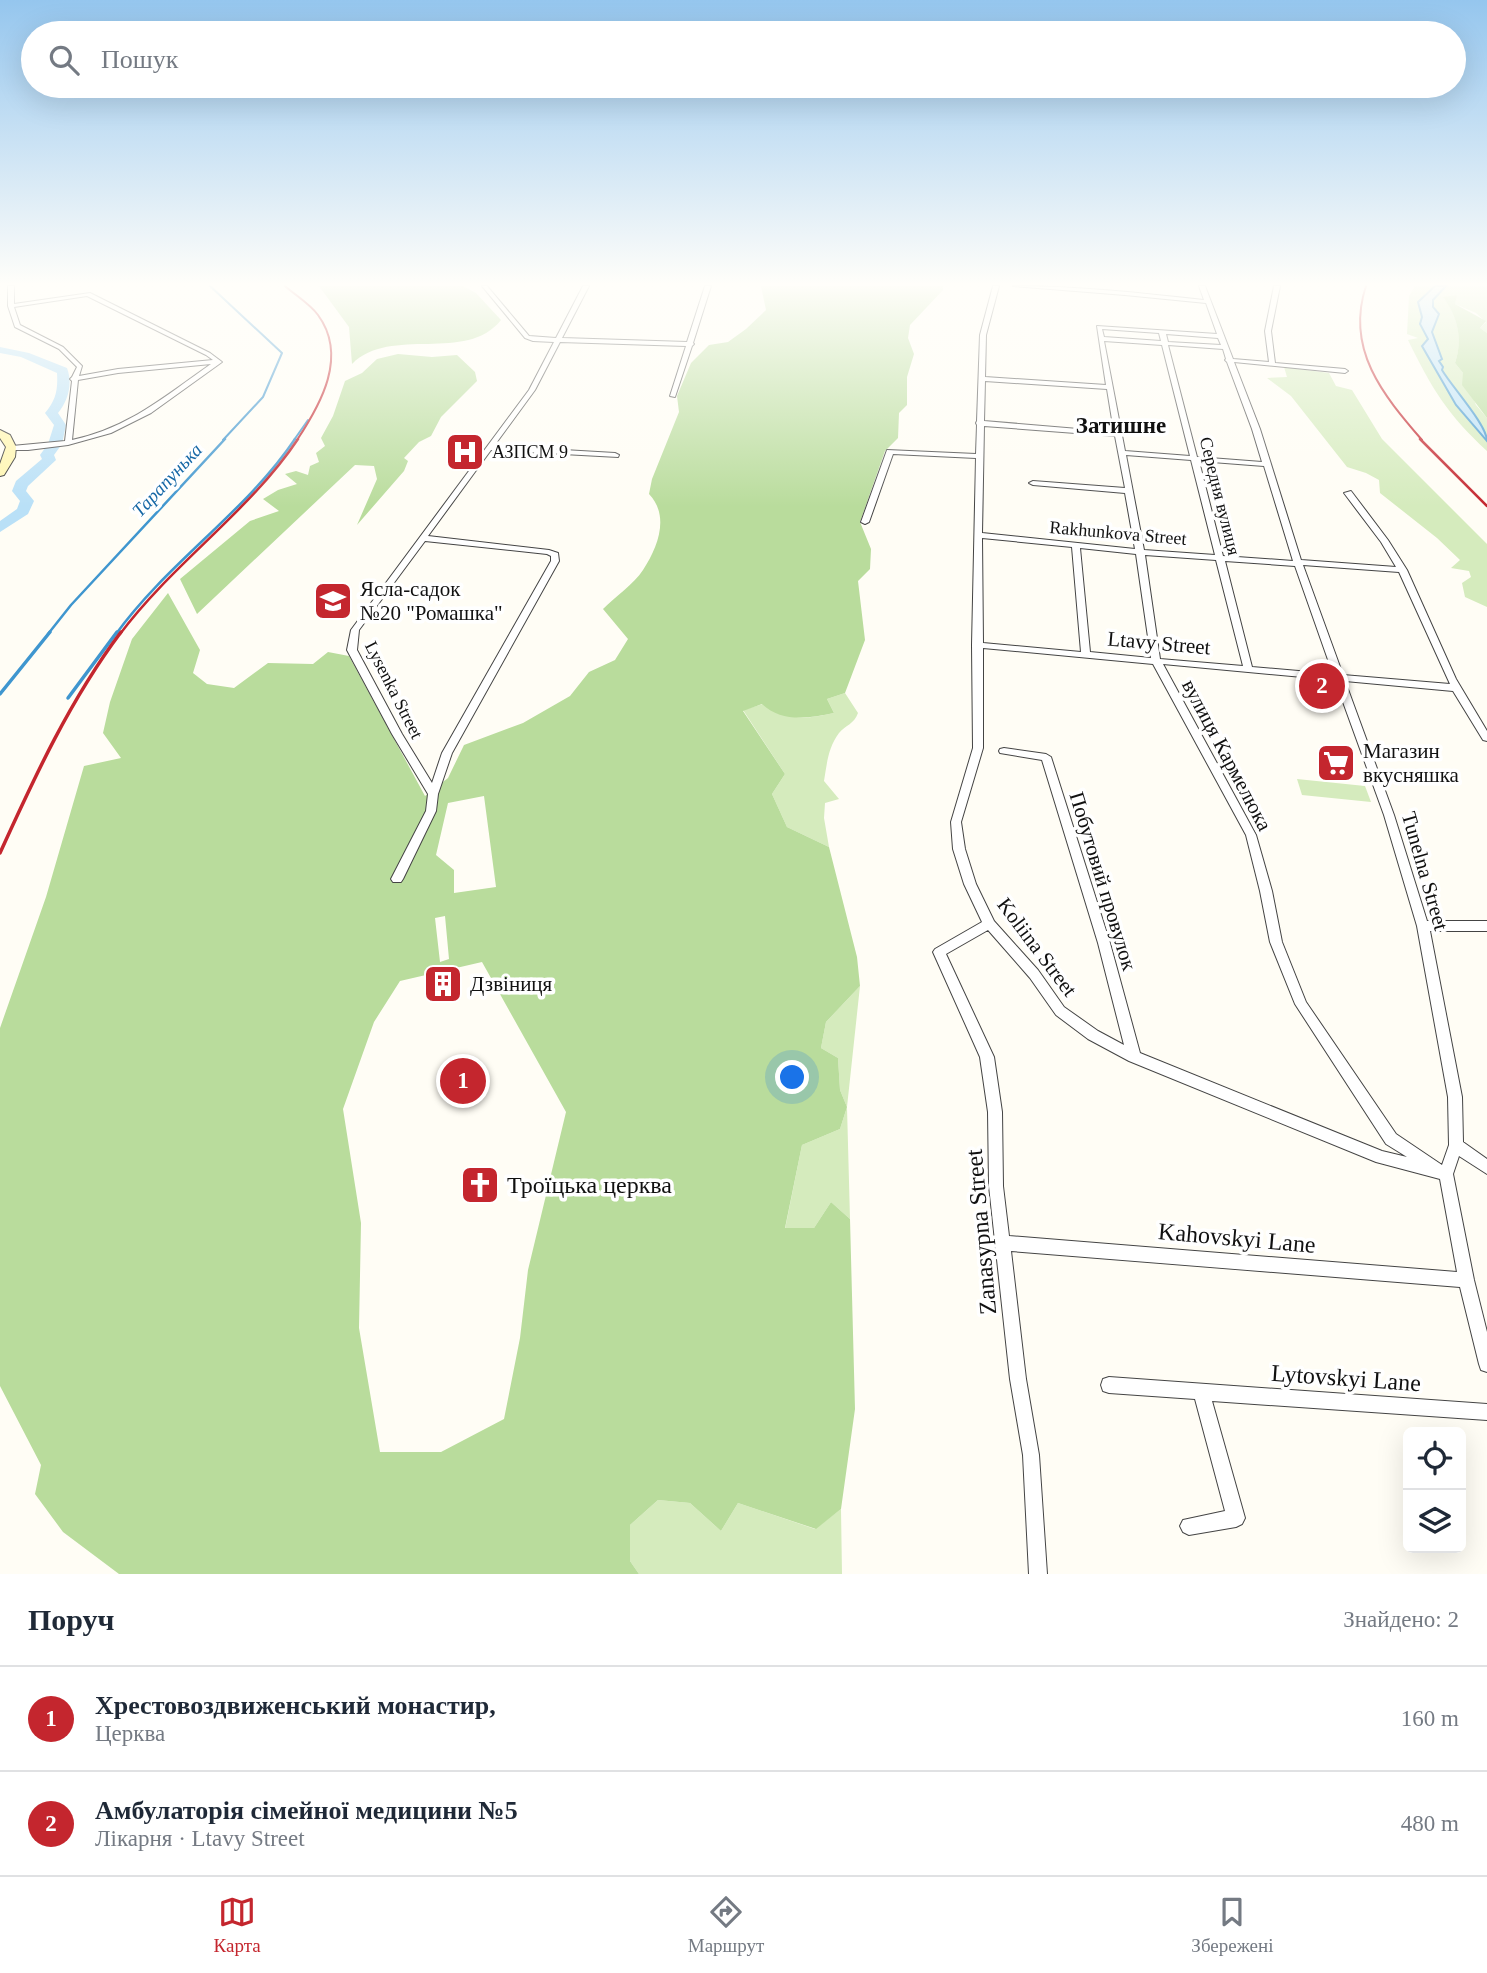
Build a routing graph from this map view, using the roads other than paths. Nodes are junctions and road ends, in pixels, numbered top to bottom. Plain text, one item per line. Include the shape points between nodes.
1 (75, 359) edge
2 (215, 359) edge
3 (548, 359) edge
4 (686, 359) edge
5 (981, 359) edge
6 (1105, 359) edge
7 (1168, 359) edge
8 (1272, 359) edge
9 (1228, 360) joint
10 (219, 362) junction
11 (1272, 363) junction
12 (1345, 371) dead end
13 (73, 379) junction
14 (981, 379) junction
15 (1109, 387) junction
16 (673, 396) dead end
17 (979, 423) junction
18 (0, 433) edge
19 (1118, 434) junction
20 (68, 443) junction
21 (12, 448) junction
22 (489, 448) junction
23 (1122, 453) junction
24 (615, 455) dead end
25 (979, 456) junction
26 (1195, 458) junction
27 (1266, 464) junction
28 (0, 473) edge
29 (1033, 483) dead end
30 (1129, 491) junction
31 (1348, 492) dead end
32 (865, 522) dead end
33 (978, 535) junction
34 (423, 538) junction
35 (1076, 545) junction
36 (1140, 552) junction
37 (1220, 557) junction
38 (1298, 563) junction
39 (1403, 570) junction
40 (977, 645) junction
41 (1086, 654) junction
42 (1156, 660) junction
43 (1248, 668) junction
44 (1338, 677) junction
45 (1458, 688) junction
46 (1487, 738) edge
47 (1004, 751) dead end
48 (433, 794) junction
49 (397, 879) dead end
50 (989, 924) junction
51 (1423, 926) junction
52 (1487, 926) edge
53 (1134, 1057) junction
54 (1456, 1145) junction
55 (1487, 1167) edge
56 (1446, 1174) junction
57 (1004, 1242) junction
58 (1466, 1280) junction
59 (1487, 1364) edge
60 (1110, 1385) dead end
61 (1201, 1392) junction
62 (1487, 1412) edge
63 (1189, 1526) dead end
64 (1038, 1574) edge

1 - 13 street via 80,367
2 - 10 street
3 - 22 street, Lysenka Street via 532,390
4 - 16 street
5 - 14 street, Koliina Street
6 - 15 street, вулиця Кармелюка
7 - 26 street, Середня вулиця
8 - 11 street
9 - 11 street
9 - 27 street, Tunelna Street
10 - 13 street
10 - 20 street via 140,417 105,434
11 - 12 street
13 - 20 street via 73,425
14 - 15 street
14 - 17 street, Koliina Street
15 - 19 street, вулиця Кармелюка
17 - 19 street
17 - 25 street, Koliina Street
18 - 21 street via 9,438
19 - 23 street, вулиця Кармелюка
20 - 21 street
21 - 28 street
22 - 24 street
22 - 34 street, Lysenka Street
23 - 26 street
23 - 30 street, вулиця Кармелюка
25 - 32 street via 890,452
25 - 33 street, Koliina Street
26 - 27 street
26 - 37 street, Середня вулиця
27 - 38 street, Tunelna Street
29 - 30 street
30 - 36 street, вулиця Кармелюка
31 - 39 street
33 - 35 street, Rakhunkova Street
33 - 40 street, Koliina Street
34 - 48 street, Lysenka Street via 355,630 352,650
34 - 48 street via 555,555 447,753
35 - 36 street, Rakhunkova Street
35 - 41 street
36 - 37 street, Rakhunkova Street
36 - 42 street, вулиця Кармелюка
37 - 38 street, Rakhunkova Street
37 - 43 street, Середня вулиця
38 - 39 street, Rakhunkova Street
38 - 44 street, Tunelna Street
39 - 45 street
40 - 41 street, Ltavy Street
40 - 50 street, Koliina Street via 978,748 956,822 970,884
41 - 42 street, Ltavy Street
42 - 43 street, Ltavy Street
42 - 56 street, вулиця Кармелюка via 1251,835 1276,942 1301,1004 1391,1139
43 - 44 street, Ltavy Street
44 - 45 street, Ltavy Street
44 - 51 street, Tunelna Street via 1389,815
45 - 46 street
47 - 53 street, Побутовий провулок via 1046,757
48 - 49 street via 431,811
50 - 53 street, Koliina Street via 1060,1011
50 - 57 street, Zanasypna Street via 939,952 987,1057
51 - 52 street
51 - 54 street, Tunelna Street via 1455,1097
53 - 56 street, Koliina Street via 1381,1157
54 - 55 street
54 - 56 street, Tunelna Street
56 - 58 street, Tunelna Street
57 - 58 street, Kahovskyi Lane
57 - 64 street, Zanasypna Street via 1031,1455
58 - 59 street, Tunelna Street
60 - 61 street, Lytovskyi Lane
61 - 62 street, Lytovskyi Lane
61 - 63 street via 1236,1518

